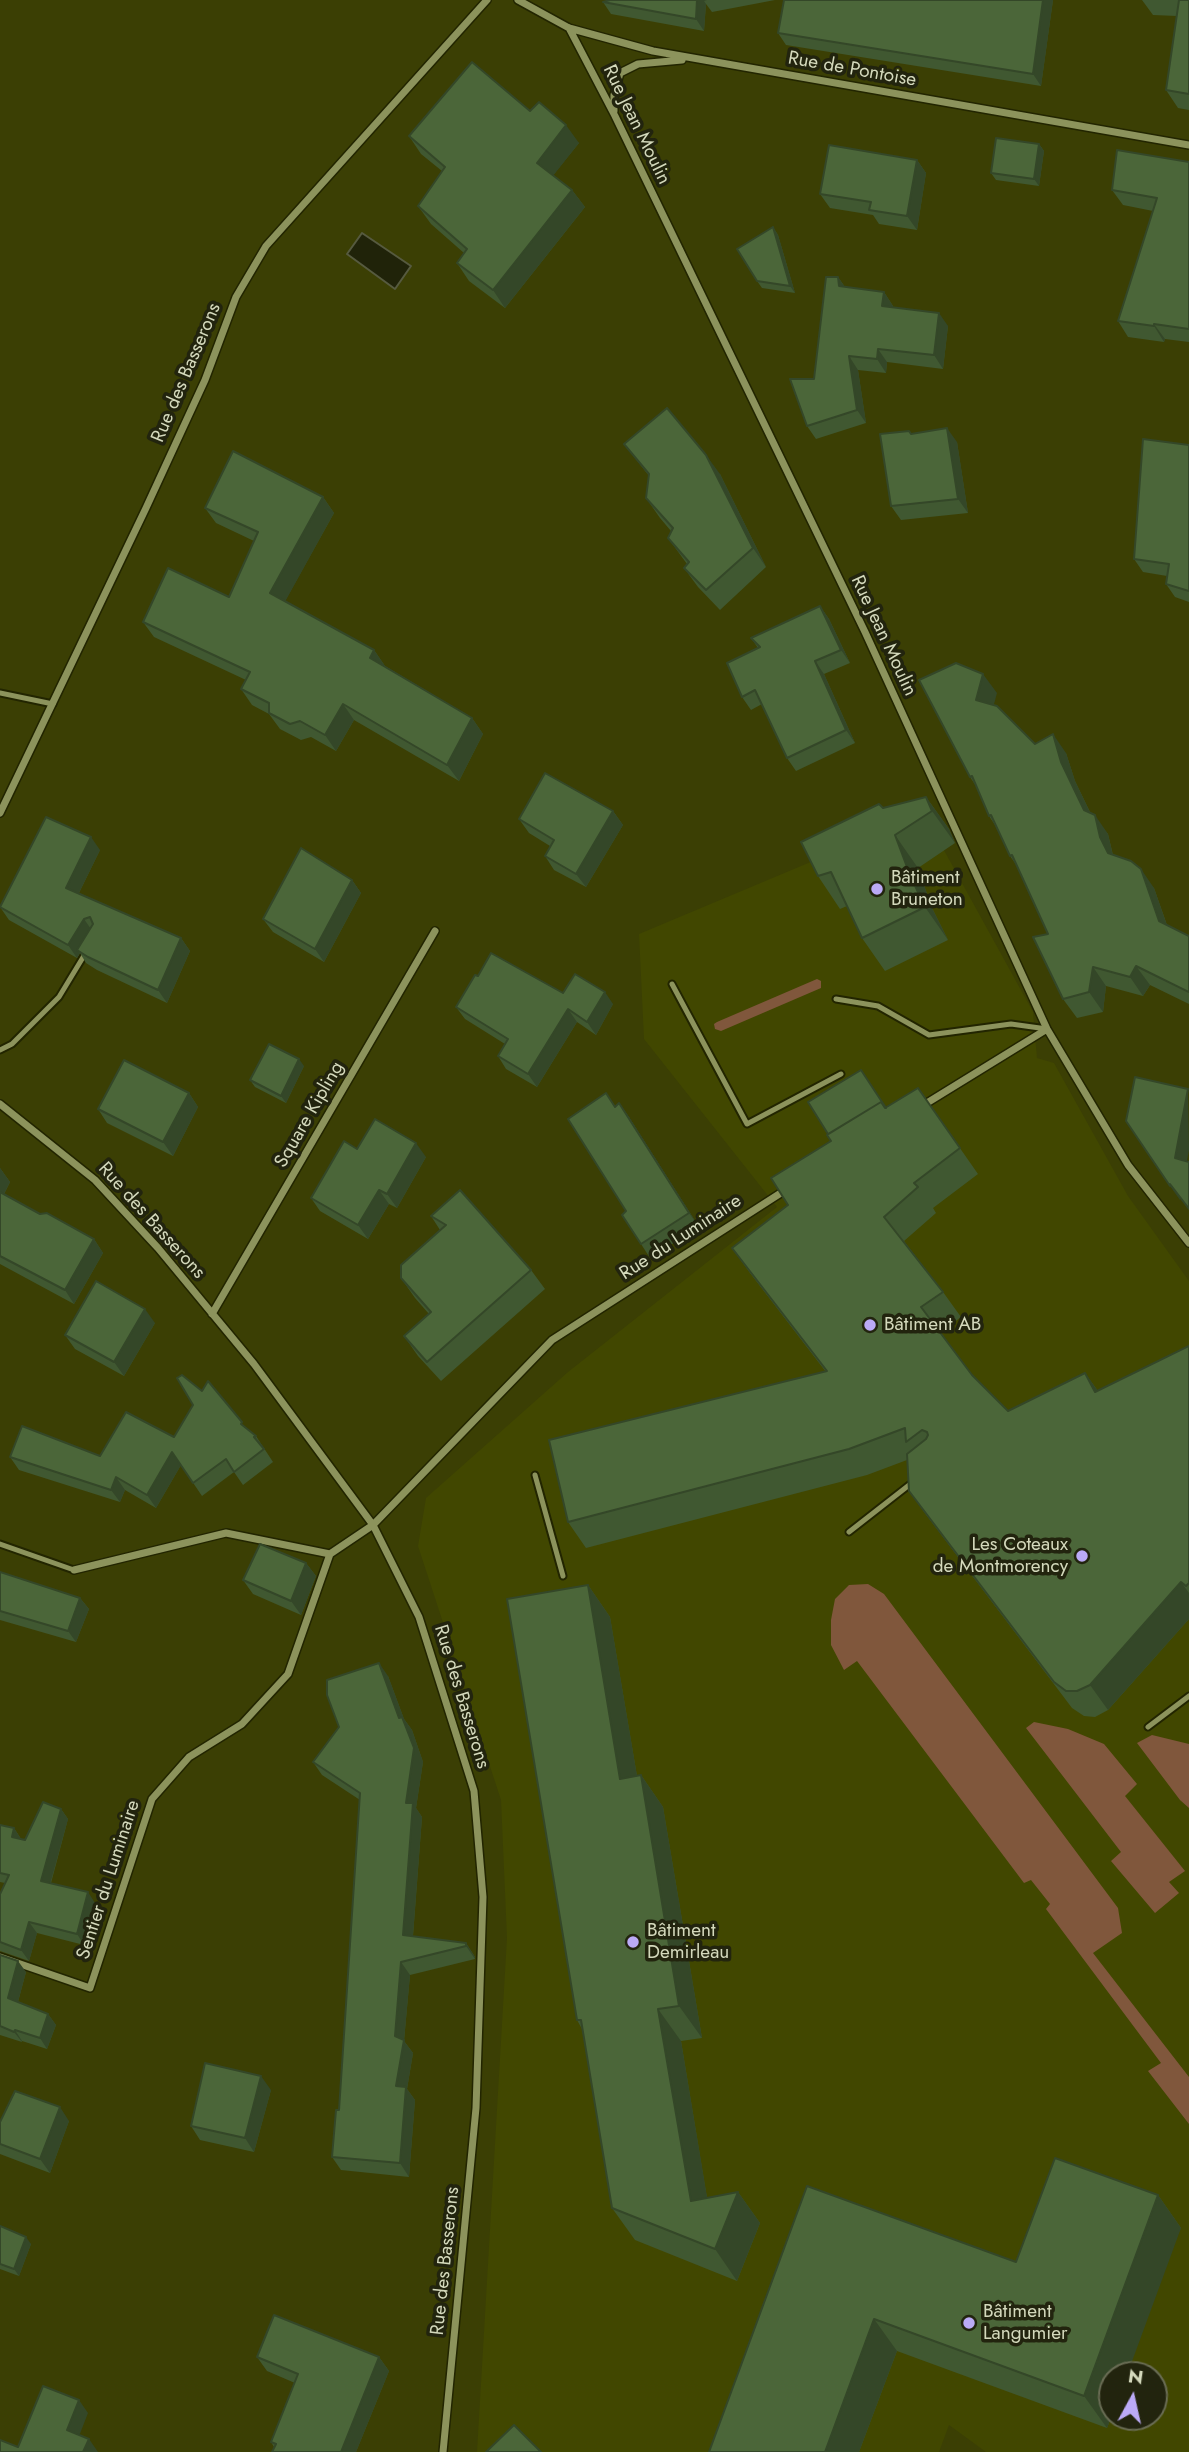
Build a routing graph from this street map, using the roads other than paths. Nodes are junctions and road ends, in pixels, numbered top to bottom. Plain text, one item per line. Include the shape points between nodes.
1 (487, 0) edge
2 (518, 0) edge
3 (569, 28) junction
4 (693, 59) junction
5 (615, 116) junction
6 (1189, 145) edge
7 (0, 693) edge
8 (52, 704) junction
9 (0, 813) edge
10 (435, 932) dead end
11 (91, 945) edge
12 (672, 984) dead end
13 (836, 999) dead end
14 (1047, 1029) junction
15 (0, 1050) edge
16 (841, 1074) dead end
17 (0, 1104) edge
18 (917, 1109) edge
19 (799, 1181) edge
20 (1189, 1243) edge
21 (212, 1314) junction
22 (535, 1475) dead end
23 (920, 1477) edge
24 (373, 1525) junction
25 (849, 1532) dead end
26 (0, 1544) edge
27 (330, 1555) junction
28 (75, 1570) joint
29 (563, 1576) dead end
30 (1189, 1696) edge
31 (1148, 1727) dead end
32 (0, 1958) edge
33 (443, 2452) edge

1 - 8 street, Rue des Basserons via 266,246 236,297 199,391
2 - 3 street, Rue de Pontoise
3 - 4 street, Rue de Pontoise
3 - 5 street, Rue Jean Moulin
4 - 5 street via 638,64 620,73
4 - 6 street, Rue de Pontoise
5 - 14 street, Rue Jean Moulin via 865,632
7 - 8 lane
8 - 9 street, Rue des Basserons
10 - 21 street, Square Kipling
11 - 15 lane via 59,997 12,1044
12 - 16 lane via 747,1124
13 - 14 lane via 878,1006 929,1035 1011,1024
14 - 18 street
14 - 20 street, Rue Jean Moulin via 1128,1165
17 - 21 street, Rue des Basserons via 95,1180
19 - 24 street, Rue du Luminaire via 552,1340
21 - 24 street, Rue des Basserons
22 - 29 lane
23 - 25 lane
24 - 27 street
24 - 33 street, Rue des Basserons via 419,1617 474,1791 483,1897 477,2108
26 - 28 lane
27 - 28 street via 226,1533
27 - 32 street, Sentier du Luminaire via 288,1674 243,1724 189,1758 152,1799 90,1988
30 - 31 lane

